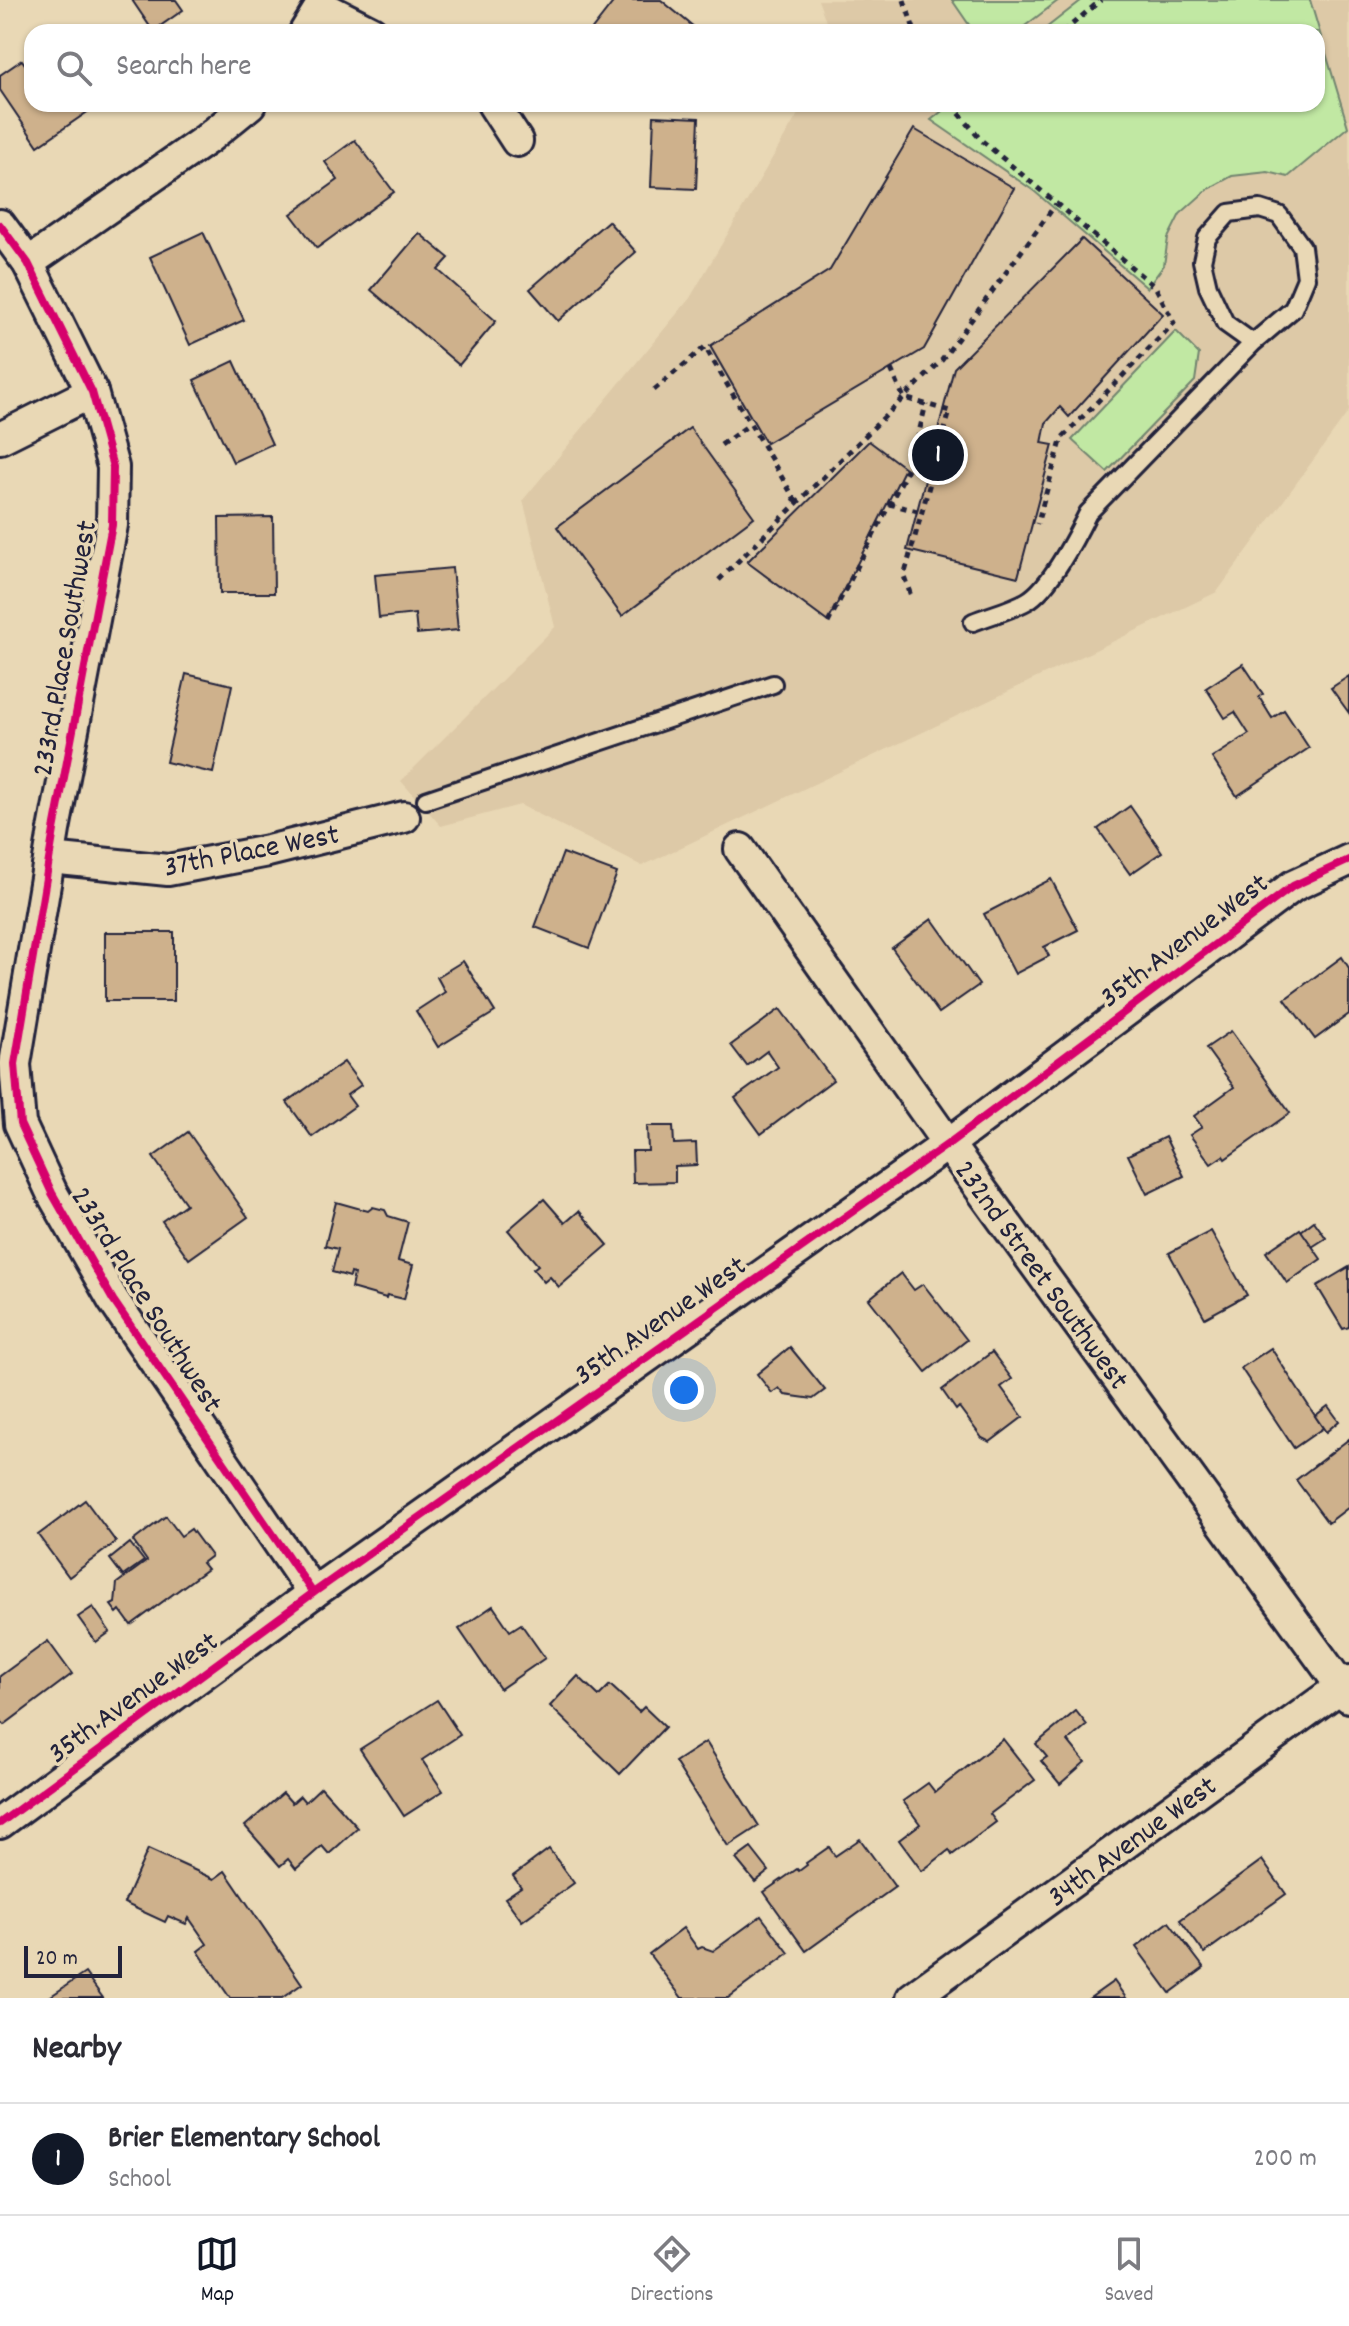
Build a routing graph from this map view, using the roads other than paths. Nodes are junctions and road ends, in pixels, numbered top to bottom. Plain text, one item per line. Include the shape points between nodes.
1 (321, 3) edge
2 (309, 24) edge
3 (358, 24) edge
4 (240, 112) edge
5 (498, 112) edge
6 (517, 141) dead end
7 (0, 225) edge
8 (28, 263) junction
9 (1253, 343) junction
10 (92, 392) junction
11 (0, 438) edge
12 (973, 622) dead end
13 (773, 684) dead end
14 (415, 808) joint
15 (740, 849) dead end
16 (50, 858) junction
17 (1349, 860) edge
18 (948, 1144) junction
19 (313, 1593) junction
20 (1346, 1688) edge
21 (0, 1823) edge
22 (912, 1998) edge

1 - 2 street
1 - 3 street
4 - 8 street
5 - 6 street
7 - 8 street, 233rd Place Southwest
8 - 10 street, 233rd Place Southwest
9 - 9 lane via 1293,309 1306,278 1302,247 1279,215 1260,209 1229,213 1207,238 1202,261 1225,323
9 - 12 lane via 1088,513 1051,576 1029,600
10 - 11 street
10 - 16 street, 233rd Place Southwest via 113,467 112,525
13 - 14 lane
14 - 16 street, 37th Place West via 268,851 168,870
15 - 18 street, 232nd Street Southwest
16 - 19 street, 233rd Place Southwest via 15,1064 20,1124 113,1300
17 - 18 street, 35th Avenue West via 1293,886
18 - 19 street, 35th Avenue West
18 - 20 street, 232nd Street Southwest
19 - 21 street, 35th Avenue West
20 - 22 street, 34th Avenue West

